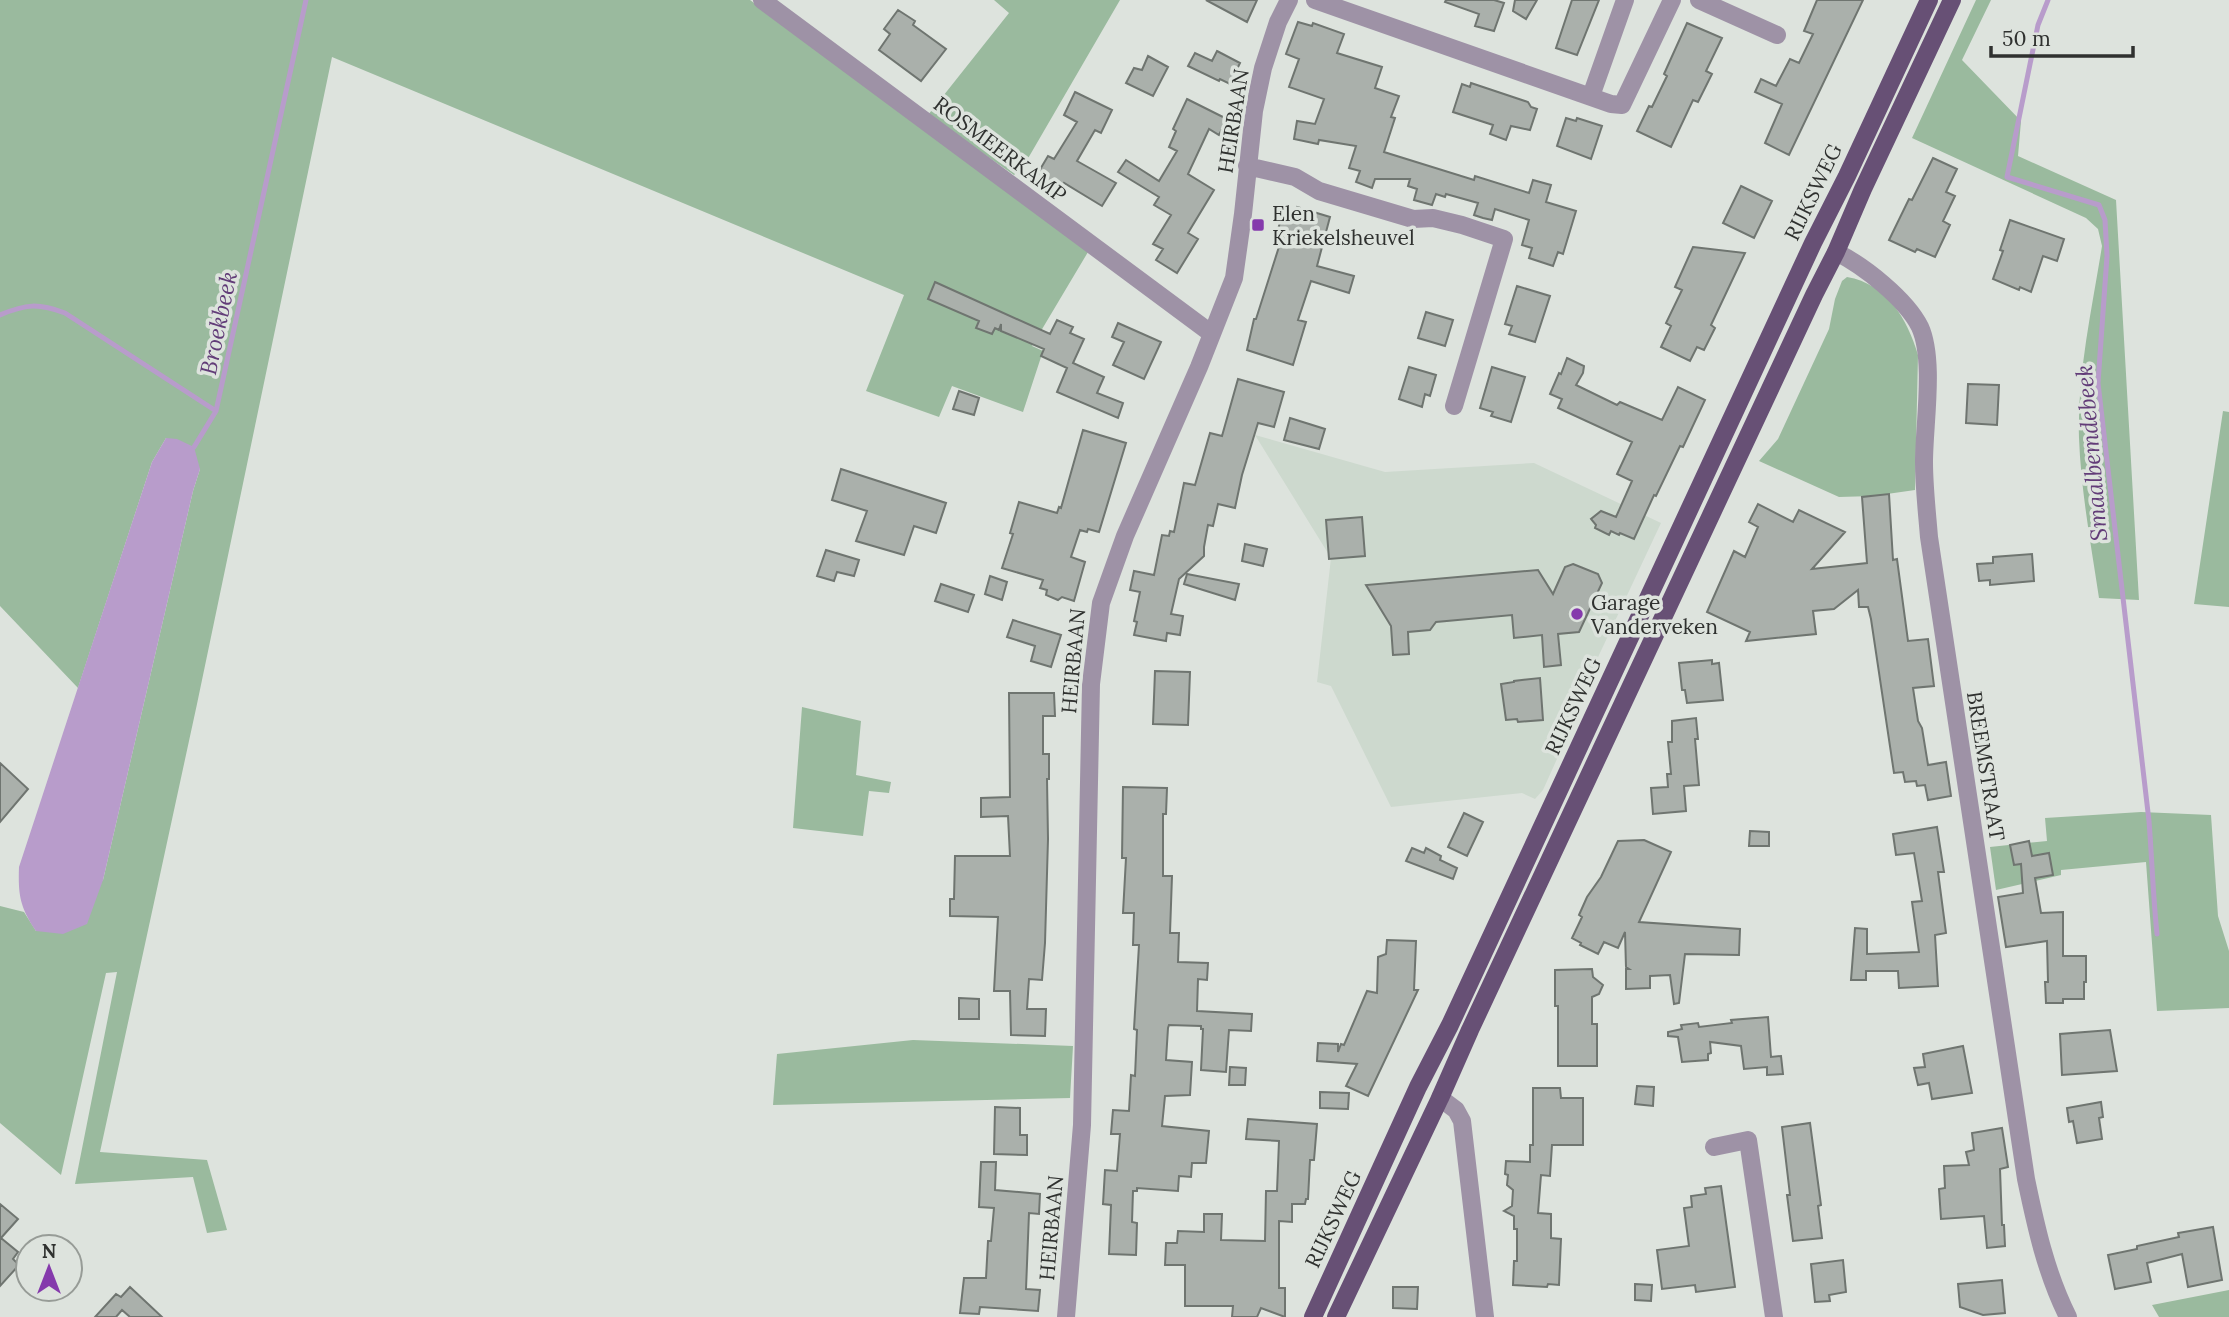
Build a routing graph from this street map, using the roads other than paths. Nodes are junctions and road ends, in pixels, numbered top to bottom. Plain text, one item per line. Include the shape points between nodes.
1 (762, 0) edge
2 (1289, 0) edge
3 (1315, 0) edge
4 (1625, 0) edge
5 (1672, 0) edge
6 (1699, 0) edge
7 (1929, 0) edge
8 (1952, 0) edge
9 (1777, 36) dead end
10 (1591, 96) junction
11 (1247, 166) junction
12 (1836, 252) junction
13 (1212, 334) junction
14 (1454, 406) dead end
15 (1440, 1098) junction
16 (1714, 1147) dead end
17 (1066, 1317) edge
18 (1313, 1317) edge
19 (1336, 1317) edge
20 (1485, 1317) edge
21 (1774, 1317) edge
22 (2068, 1317) edge

1 - 13 street, ROSMEERKAMP
2 - 11 street, HEIRBAAN via 1263,68
3 - 10 street
4 - 10 street
5 - 10 street via 1622,105
6 - 9 street
7 - 18 main road, RIJKSWEG
8 - 12 main road, RIJKSWEG
11 - 13 street, HEIRBAAN via 1234,278
11 - 14 street via 1295,177 1319,191 1413,219 1433,218 1504,239
12 - 15 main road, RIJKSWEG
12 - 22 street, BREEMSTRAAT via 1855,261 1905,306 1920,328 1926,355 1928,537 2026,1180 2039,1242
13 - 17 street, HEIRBAAN via 1101,603 1091,684 1082,1125
15 - 19 main road, RIJKSWEG
15 - 20 street via 1457,1110 1462,1121
16 - 21 street via 1748,1140

